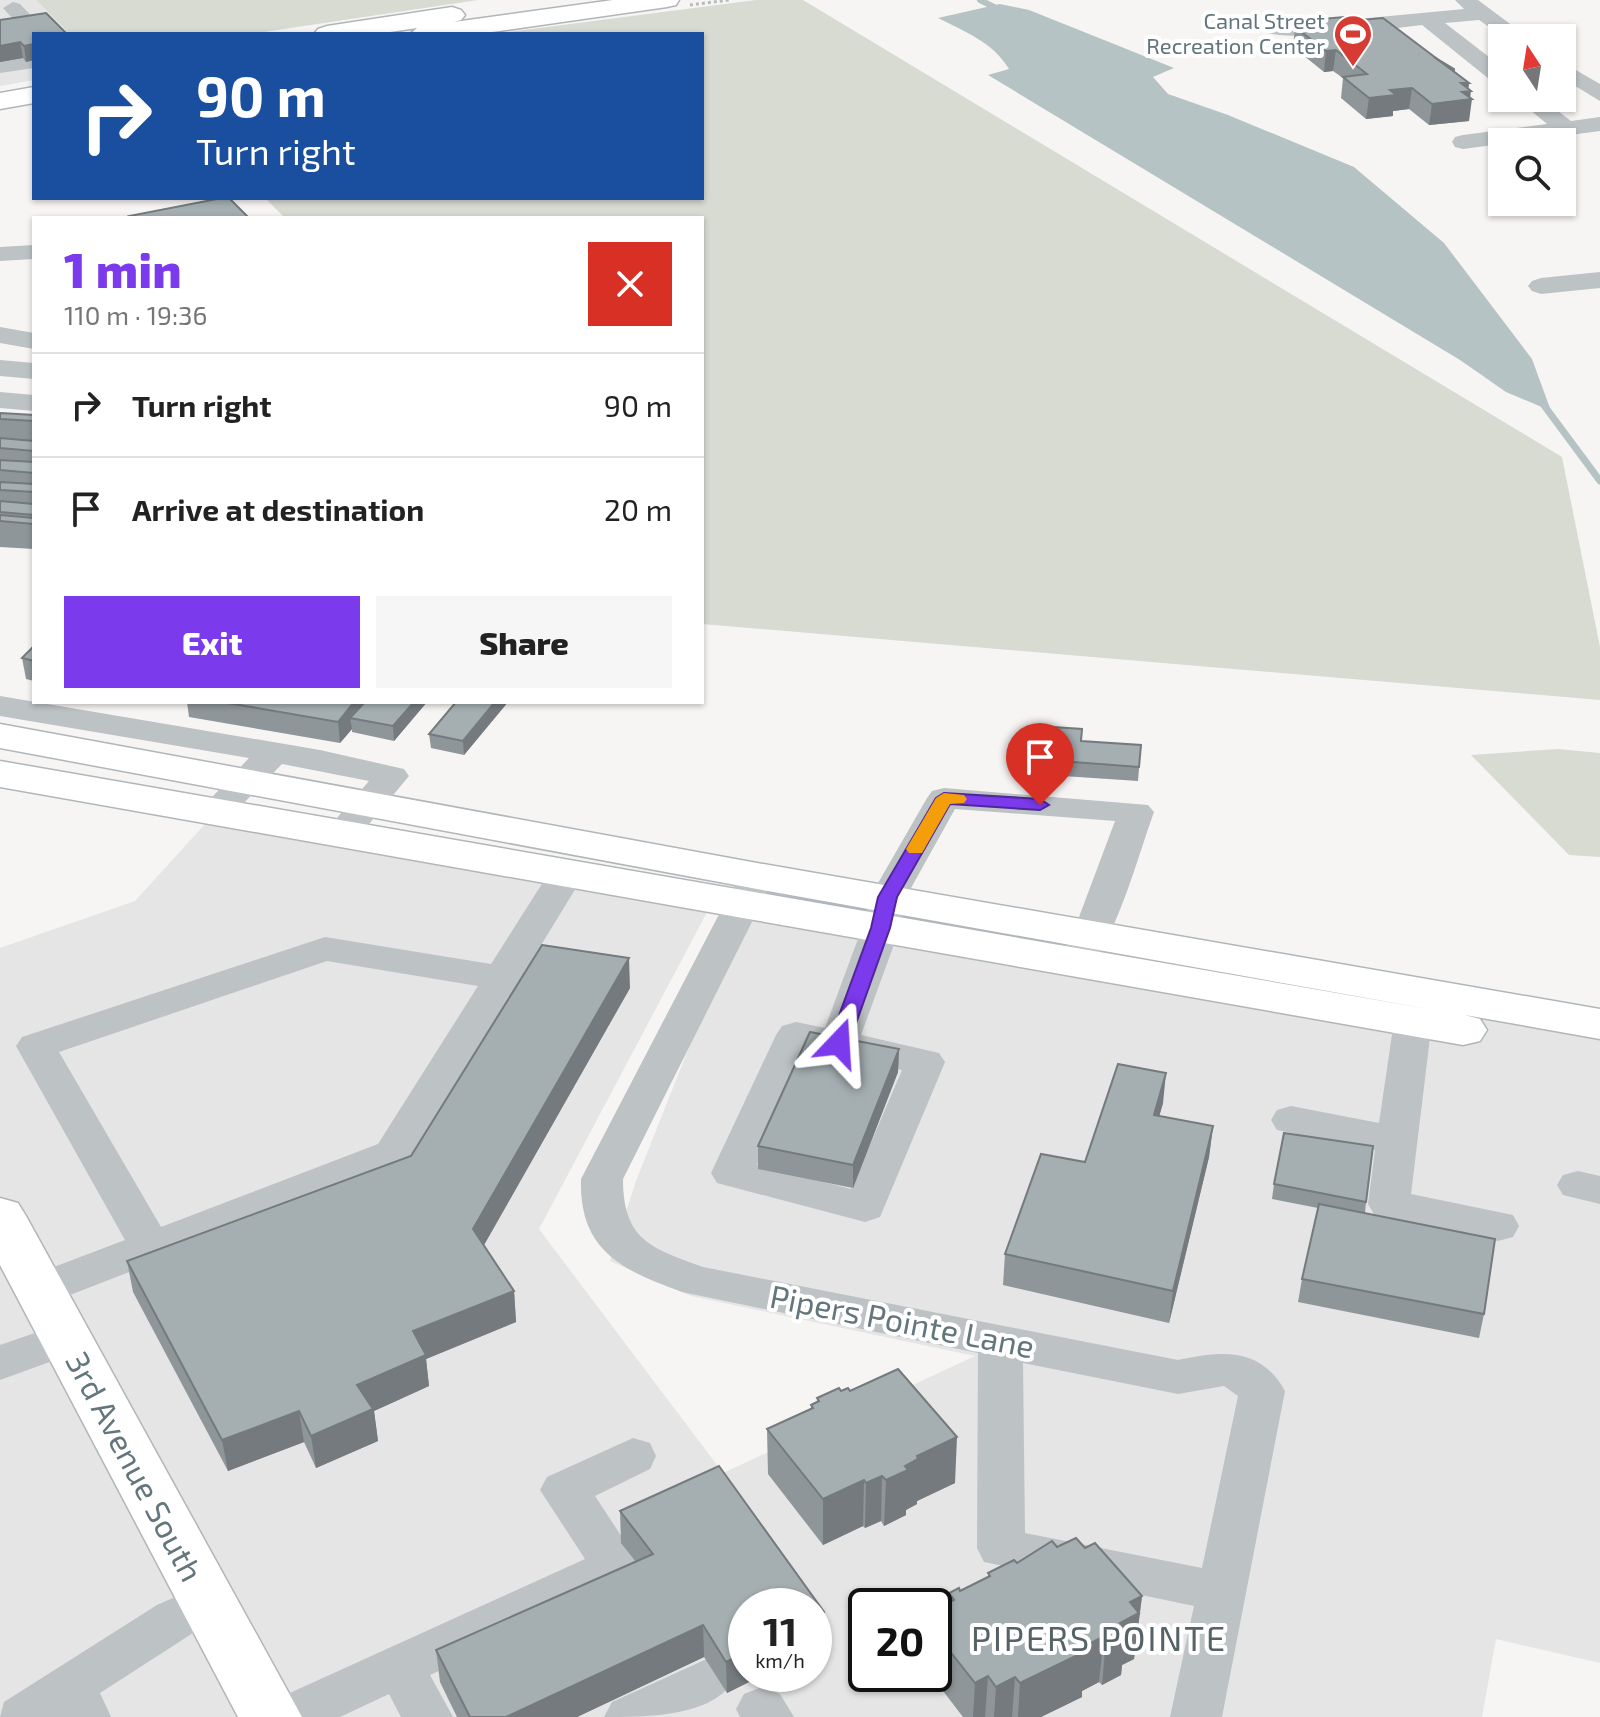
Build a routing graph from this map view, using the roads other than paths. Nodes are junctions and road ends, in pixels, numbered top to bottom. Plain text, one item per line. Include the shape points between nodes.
1 (569, 0) edge
2 (667, 0) edge
3 (1465, 0) edge
4 (13, 8) dead end
5 (1483, 13) junction
6 (1426, 18) junction
7 (1499, 24) edge
8 (1271, 28) dead end
9 (0, 29) edge
10 (341, 32) edge
11 (437, 32) edge
12 (1488, 60) edge
13 (32, 62) edge
14 (0, 67) edge
15 (1576, 78) edge
16 (32, 80) edge
17 (0, 86) edge
18 (1600, 94) edge
19 (32, 95) edge
20 (0, 101) edge
21 (1545, 112) edge
22 (1600, 124) edge
23 (1565, 127) junction
24 (1463, 142) dead end
25 (32, 252) edge
26 (0, 254) edge
27 (1600, 280) edge
28 (1541, 286) dead end
29 (0, 335) edge
30 (32, 341) edge
31 (0, 368) edge
32 (32, 371) edge
33 (0, 400) edge
34 (32, 403) edge
35 (0, 706) edge
36 (203, 721) edge
37 (0, 736) edge
38 (140, 740) junction
39 (284, 763) junction
40 (0, 774) edge
41 (355, 819) junction
42 (567, 873) junction
43 (750, 890) junction
44 (884, 913) junction
45 (1084, 948) junction
46 (502, 978) junction
47 (1413, 1021) junction
48 (1600, 1024) edge
49 (839, 1043) junction
50 (1600, 1055) edge
51 (1291, 1120) dead end
52 (1398, 1141) junction
53 (0, 1218) edge
54 (1498, 1226) dead end
55 (151, 1247) junction
56 (41, 1289) junction
57 (64, 1339) junction
58 (1000, 1341) junction
59 (0, 1363) edge
60 (633, 1456) dead end
61 (1221, 1592) junction
62 (207, 1603) junction
63 (399, 1665) junction
64 (709, 1679) dead end
65 (79, 1702) edge
66 (22, 1717) edge
67 (270, 1717) edge
68 (288, 1717) edge
69 (427, 1717) edge
70 (630, 1717) edge
71 (1196, 1717) edge

1 - 10 main road
2 - 11 main road
3 - 5 street
4 - 9 street via 29,24
5 - 6 street
5 - 7 street
6 - 8 street via 1305,30
6 - 12 street
13 - 14 street
15 - 18 street
16 - 17 main road
19 - 20 main road
21 - 23 street
22 - 23 street
23 - 24 street
25 - 26 street
27 - 28 street
29 - 30 street
31 - 32 street
33 - 34 street
35 - 38 street
36 - 38 street
36 - 39 street
37 - 38 main road
38 - 39 main road
39 - 40 main road
39 - 41 main road
39 - 41 street via 392,776
41 - 42 main road
41 - 43 main road
42 - 43 main road
42 - 46 street
43 - 44 main road
43 - 58 street, Pipers Pointe Lane via 602,1179 599,1202 621,1247 697,1281
44 - 45 main road
44 - 45 street via 944,798 1136,812
44 - 49 street
45 - 47 main road
45 - 48 main road
46 - 55 street via 393,1154
46 - 55 street via 325,949 36,1046
47 - 50 main road
47 - 52 street
49 - 49 street via 925,1062 865,1207 732,1173 796,1035
51 - 52 street
52 - 54 street via 1389,1204
53 - 56 main road, 3rd Avenue South
55 - 56 street
56 - 57 main road, 3rd Avenue South
57 - 59 street
57 - 62 main road, 3rd Avenue South
58 - 61 street via 1001,1548
58 - 61 street, Pipers Pointe Lane via 1178,1377 1233,1368 1262,1391
60 - 63 street via 564,1490 617,1566
61 - 71 street, Pipers Pointe Lane
62 - 65 street via 175,1619
62 - 67 main road, 3rd Avenue South
63 - 68 street
63 - 69 street
64 - 70 street
65 - 66 street

